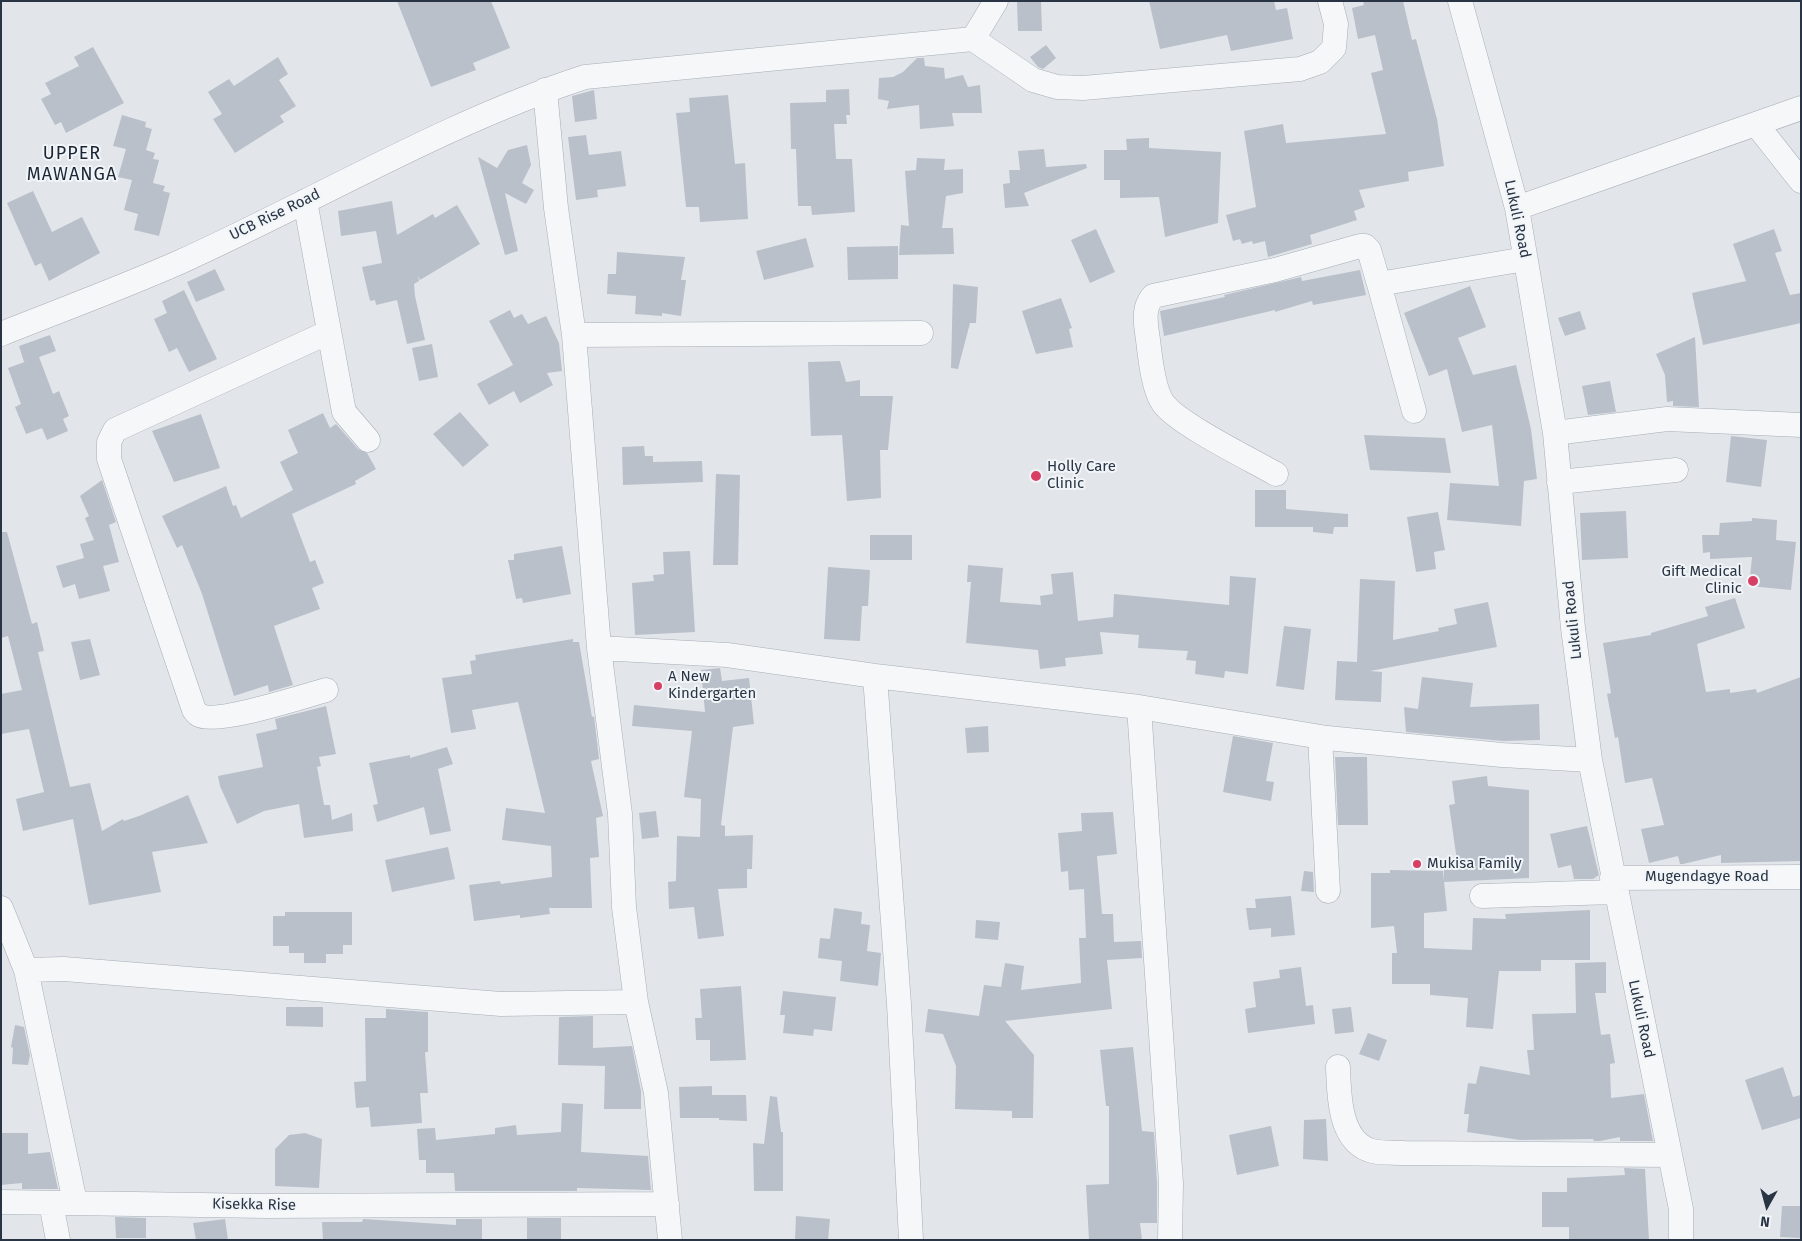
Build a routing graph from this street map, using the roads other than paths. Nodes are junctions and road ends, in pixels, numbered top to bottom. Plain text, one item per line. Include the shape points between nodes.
1 (996, 1) edge
2 (1330, 1) edge
3 (1460, 1) edge
4 (973, 39) junction
5 (545, 90) junction
6 (1801, 108) edge
7 (1756, 124) junction
8 (1801, 181) edge
9 (305, 201) junction
10 (1517, 208) junction
11 (1525, 260) junction
12 (1379, 284) junction
13 (329, 332) junction
14 (921, 333) dead end
15 (1, 334) edge
16 (574, 335) junction
17 (1414, 411) dead end
18 (1801, 425) edge
19 (1555, 433) junction
20 (368, 440) dead end
21 (1676, 470) dead end
22 (1276, 474) dead end
23 (1559, 482) junction
24 (599, 648) junction
25 (875, 676) junction
26 (326, 690) dead end
27 (1139, 708) junction
28 (1320, 737) junction
29 (1590, 760) junction
30 (1801, 877) edge
31 (1614, 885) junction
32 (1328, 891) dead end
33 (1482, 896) dead end
34 (1, 908) edge
35 (26, 970) junction
36 (636, 1002) junction
37 (1338, 1067) dead end
38 (1670, 1155) junction
39 (1, 1202) edge
40 (75, 1202) junction
41 (51, 1203) junction
42 (667, 1204) junction
43 (58, 1240) edge
44 (670, 1240) edge
45 (910, 1240) edge
46 (1170, 1240) edge
47 (1681, 1240) edge

1 - 4 street
2 - 4 street via 1336,24 1334,48 1320,62 1300,69 1083,88 1057,87 1033,80
3 - 10 street, Lukuli Road
4 - 5 street, UCB Rise Road via 585,76
5 - 9 street, UCB Rise Road via 456,128
5 - 16 street via 556,208
6 - 7 street
7 - 8 street
7 - 10 street
9 - 13 street
9 - 15 street, UCB Rise Road via 180,262
10 - 11 street, Lukuli Road
11 - 12 street
11 - 19 street, Lukuli Road
12 - 17 street
12 - 22 street via 1369,250 1360,246 1275,270 1153,296 1148,302 1145,314 1151,364 1162,402 1190,425
13 - 20 street via 344,412
13 - 26 street via 115,430 109,442 109,458 194,710 200,716 214,718
14 - 16 street
16 - 24 street
18 - 19 street via 1667,419
19 - 23 street, Lukuli Road
21 - 23 street
23 - 29 street, Lukuli Road
24 - 25 street via 727,655
24 - 36 street via 620,814 624,907
25 - 27 street
25 - 45 street via 899,1004
27 - 28 street
27 - 46 street via 1170,1174
28 - 29 street
28 - 32 street
29 - 31 street, Lukuli Road
30 - 31 street, Mugendagye Road
31 - 33 street, Mugendagye Road
31 - 38 street, Lukuli Road
34 - 35 street
35 - 36 street via 64,969 501,1004
35 - 40 street
36 - 42 street via 656,1093
37 - 38 street via 1339,1102 1345,1120 1357,1141 1371,1151
38 - 47 street, Lukuli Road via 1681,1209
39 - 41 street, Kisekka Rise
40 - 41 street, Kisekka Rise
40 - 42 street, Kisekka Rise via 267,1206
41 - 43 street
42 - 44 street

